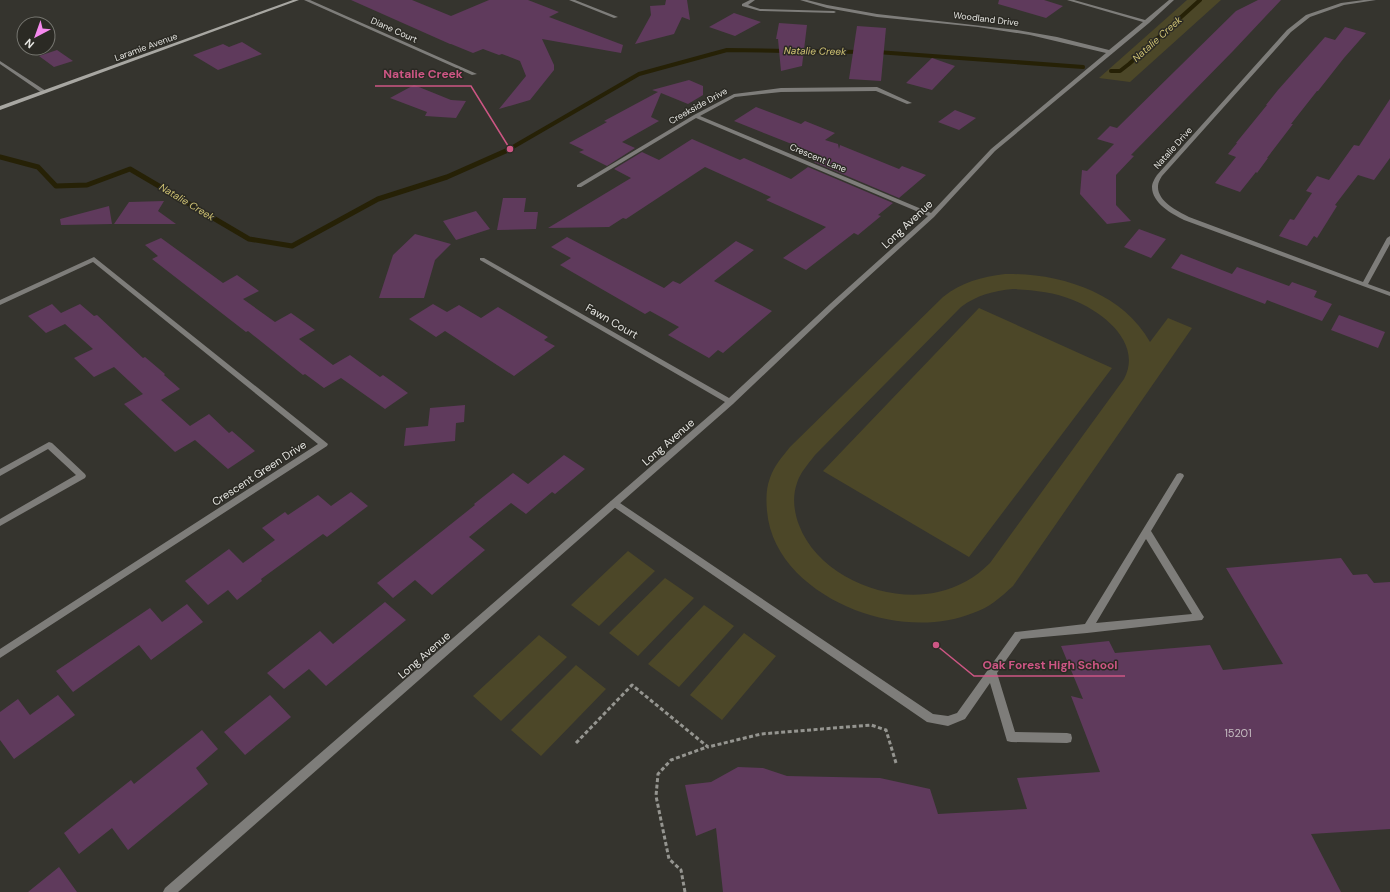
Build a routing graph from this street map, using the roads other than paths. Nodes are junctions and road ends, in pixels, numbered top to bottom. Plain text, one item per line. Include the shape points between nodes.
1 (297, 0) edge
2 (306, 0) edge
3 (571, 0) edge
4 (753, 0) edge
5 (802, 0) edge
6 (1069, 0) edge
7 (1172, 0) edge
8 (1374, 0) edge
9 (288, 1) edge
10 (859, 13) junction
11 (616, 17) dead end
12 (1147, 22) junction
13 (1110, 52) junction
14 (0, 62) edge
15 (474, 74) dead end
16 (44, 92) junction
17 (909, 102) dead end
18 (0, 108) edge
19 (696, 116) junction
20 (579, 186) dead end
21 (932, 216) junction
22 (1390, 238) edge
23 (482, 259) dead end
24 (1365, 284) junction
25 (1390, 294) edge
26 (0, 303) edge
27 (730, 402) junction
28 (0, 473) edge
29 (1180, 476) dead end
30 (614, 503) junction
31 (0, 523) edge
32 (1146, 531) junction
33 (1087, 628) junction
34 (0, 654) edge
35 (992, 672) junction
36 (1067, 738) dead end
37 (170, 892) edge

1 - 9 street, Laramie Avenue
2 - 15 street, Diane Court
3 - 11 street
4 - 10 street, Woodland Drive via 744,4 760,10
5 - 10 street, Woodland Drive
6 - 12 street
7 - 12 street, Long Avenue
8 - 24 street, Natalie Drive via 1344,4 1308,16 1289,31 1159,176 1155,186 1156,194 1166,205 1187,219
9 - 16 street, Laramie Avenue
10 - 13 street, Woodland Drive via 1010,30 1055,37
12 - 13 street, Long Avenue
13 - 21 street, Long Avenue via 993,150
14 - 16 street
16 - 18 street, Laramie Avenue
17 - 19 street, Creekside Drive via 877,89 781,90 734,96
19 - 20 street, Creekside Drive
19 - 21 street, Crescent Lane
21 - 27 street, Long Avenue
22 - 24 street
23 - 27 street, Fawn Court
24 - 25 street, Natalie Drive
26 - 34 street, Crescent Green Drive via 94,259 324,444
27 - 30 street, Long Avenue
28 - 31 street via 49,445 82,476
29 - 32 street
30 - 35 street via 931,720 948,721 961,716
30 - 37 street, Long Avenue
32 - 33 street
32 - 33 street via 1199,617
33 - 35 street via 1018,635
35 - 36 street via 1011,737

